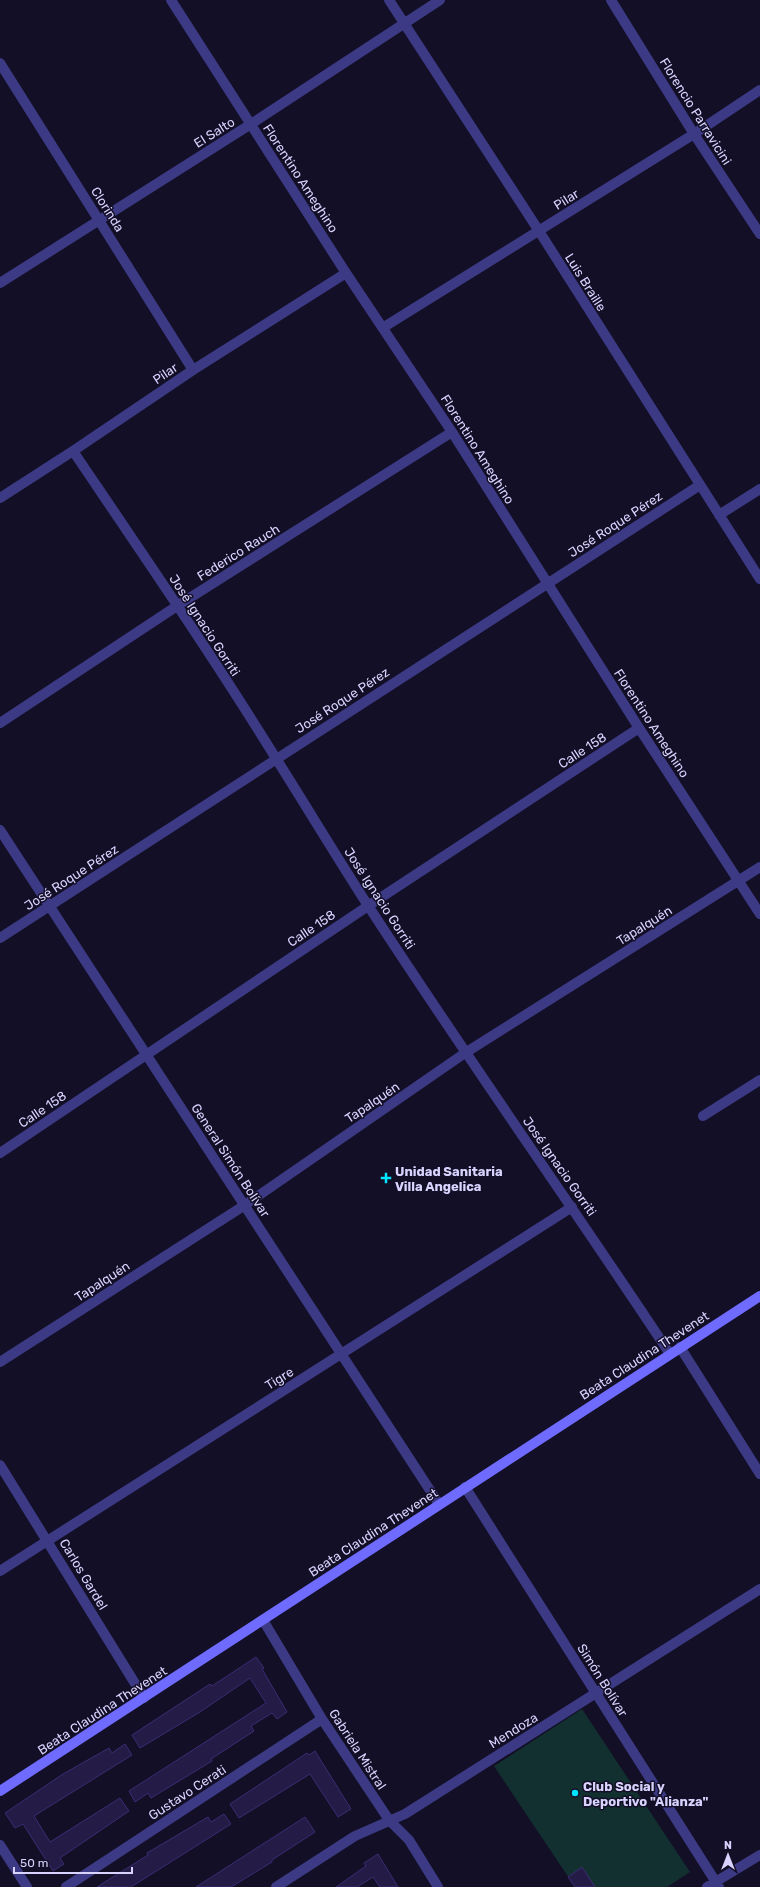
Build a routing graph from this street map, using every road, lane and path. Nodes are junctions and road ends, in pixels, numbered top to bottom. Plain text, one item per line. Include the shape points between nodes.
1 (171, 0) edge
2 (389, 0) edge
3 (440, 0) edge
4 (611, 0) edge
5 (403, 23) junction
6 (0, 63) edge
7 (760, 90) edge
8 (251, 124) junction
9 (694, 134) junction
10 (100, 220) junction
11 (539, 231) junction
12 (760, 234) edge
13 (346, 273) junction
14 (0, 283) edge
15 (384, 327) junction
16 (194, 370) junction
17 (452, 432) junction
18 (73, 451) junction
19 (700, 485) junction
20 (760, 489) edge
21 (0, 498) edge
22 (719, 515) junction
23 (760, 579) edge
24 (547, 583) junction
25 (178, 606) junction
26 (0, 723) edge
27 (639, 728) junction
28 (277, 758) junction
29 (0, 830) edge
30 (760, 867) edge
31 (739, 880) junction
32 (50, 906) junction
33 (368, 906) junction
34 (760, 914) edge
35 (0, 938) edge
36 (465, 1053) junction
37 (146, 1055) junction
38 (760, 1080) edge
39 (702, 1116) dead end
40 (0, 1153) edge
41 (245, 1205) junction
42 (572, 1207) junction
43 (760, 1296) edge
44 (680, 1347) junction
45 (342, 1353) junction
46 (670, 1354) junction
47 (0, 1362) edge
48 (0, 1465) edge
49 (760, 1474) edge
50 (465, 1487) junction
51 (439, 1504) junction
52 (48, 1540) junction
53 (0, 1571) edge
54 (760, 1590) edge
55 (263, 1620) junction
56 (596, 1694) junction
57 (144, 1698) junction
58 (322, 1719) junction
59 (0, 1791) edge
60 (389, 1820) junction
61 (0, 1845) edge
62 (760, 1855) edge
63 (714, 1885) edge
64 (27, 1887) edge
65 (66, 1887) edge
66 (276, 1887) edge
67 (438, 1887) edge

1 - 8 street, Florentino Ameghino
2 - 5 street, Luis Braille
3 - 5 street, El Salto
4 - 9 street, Florencio Parravicini
5 - 8 street, El Salto
5 - 11 street, Luis Braille
6 - 10 street, Clorinda
7 - 9 street, Pilar
8 - 10 street, El Salto
8 - 13 street, Florentino Ameghino
9 - 11 street, Pilar
9 - 12 street, Florencio Parravicini
10 - 14 street, El Salto
10 - 16 street, Clorinda
11 - 15 street, Pilar
11 - 19 street, Luis Braille
13 - 15 street, Florentino Ameghino
13 - 16 street, Pilar
15 - 17 street, Florentino Ameghino
16 - 18 street, Pilar
17 - 24 street, Florentino Ameghino
17 - 25 street, Federico Rauch
18 - 21 street, Pilar
18 - 25 street, José Ignacio Gorriti
19 - 22 street, Luis Braille
19 - 24 street, José Roque Pérez
20 - 22 street
22 - 23 street, Luis Braille
24 - 27 street, Florentino Ameghino
24 - 28 street, José Roque Pérez
25 - 26 street, Federico Rauch
25 - 28 street, José Ignacio Gorriti
27 - 31 street, Florentino Ameghino
27 - 33 street, Calle 158
28 - 32 street, José Roque Pérez
28 - 33 street, José Ignacio Gorriti
29 - 32 street, General Simón Bolívar
30 - 31 street, Tapalquén
31 - 34 street, Florentino Ameghino
31 - 36 street, Tapalquén
32 - 35 street, José Roque Pérez
32 - 37 street, General Simón Bolívar
33 - 36 street, José Ignacio Gorriti
33 - 37 street, Calle 158
36 - 41 street, Tapalquén
36 - 42 street, José Ignacio Gorriti
37 - 40 street, Calle 158
37 - 41 street, General Simón Bolívar
38 - 39 street
41 - 45 street, General Simón Bolívar
41 - 47 street, Tapalquén
42 - 45 street, Tigre
42 - 46 street, José Ignacio Gorriti
43 - 44 main road, Beata Claudina Thevenet
44 - 46 main road, Beata Claudina Thevenet
44 - 49 street
45 - 51 street, General Simón Bolívar
45 - 52 street, Tigre
46 - 50 main road, Beata Claudina Thevenet
48 - 52 street, Carlos Gardel
50 - 51 main road, Beata Claudina Thevenet
50 - 56 street, Simón Bolívar
51 - 55 main road, Beata Claudina Thevenet
52 - 53 street, Tigre
52 - 57 street, Carlos Gardel
54 - 56 street, Mendoza
55 - 57 main road, Beata Claudina Thevenet
55 - 58 street, Gabriela Mistral
56 - 60 street, Mendoza via 405,1814
56 - 63 street, Simón Bolívar
57 - 59 main road, Beata Claudina Thevenet
58 - 60 street, Gabriela Mistral
58 - 65 street, Gustavo Cerati
60 - 66 street, Mendoza via 354,1836
60 - 67 street, Gabriela Mistral via 409,1840
61 - 64 street
62 - 63 street

